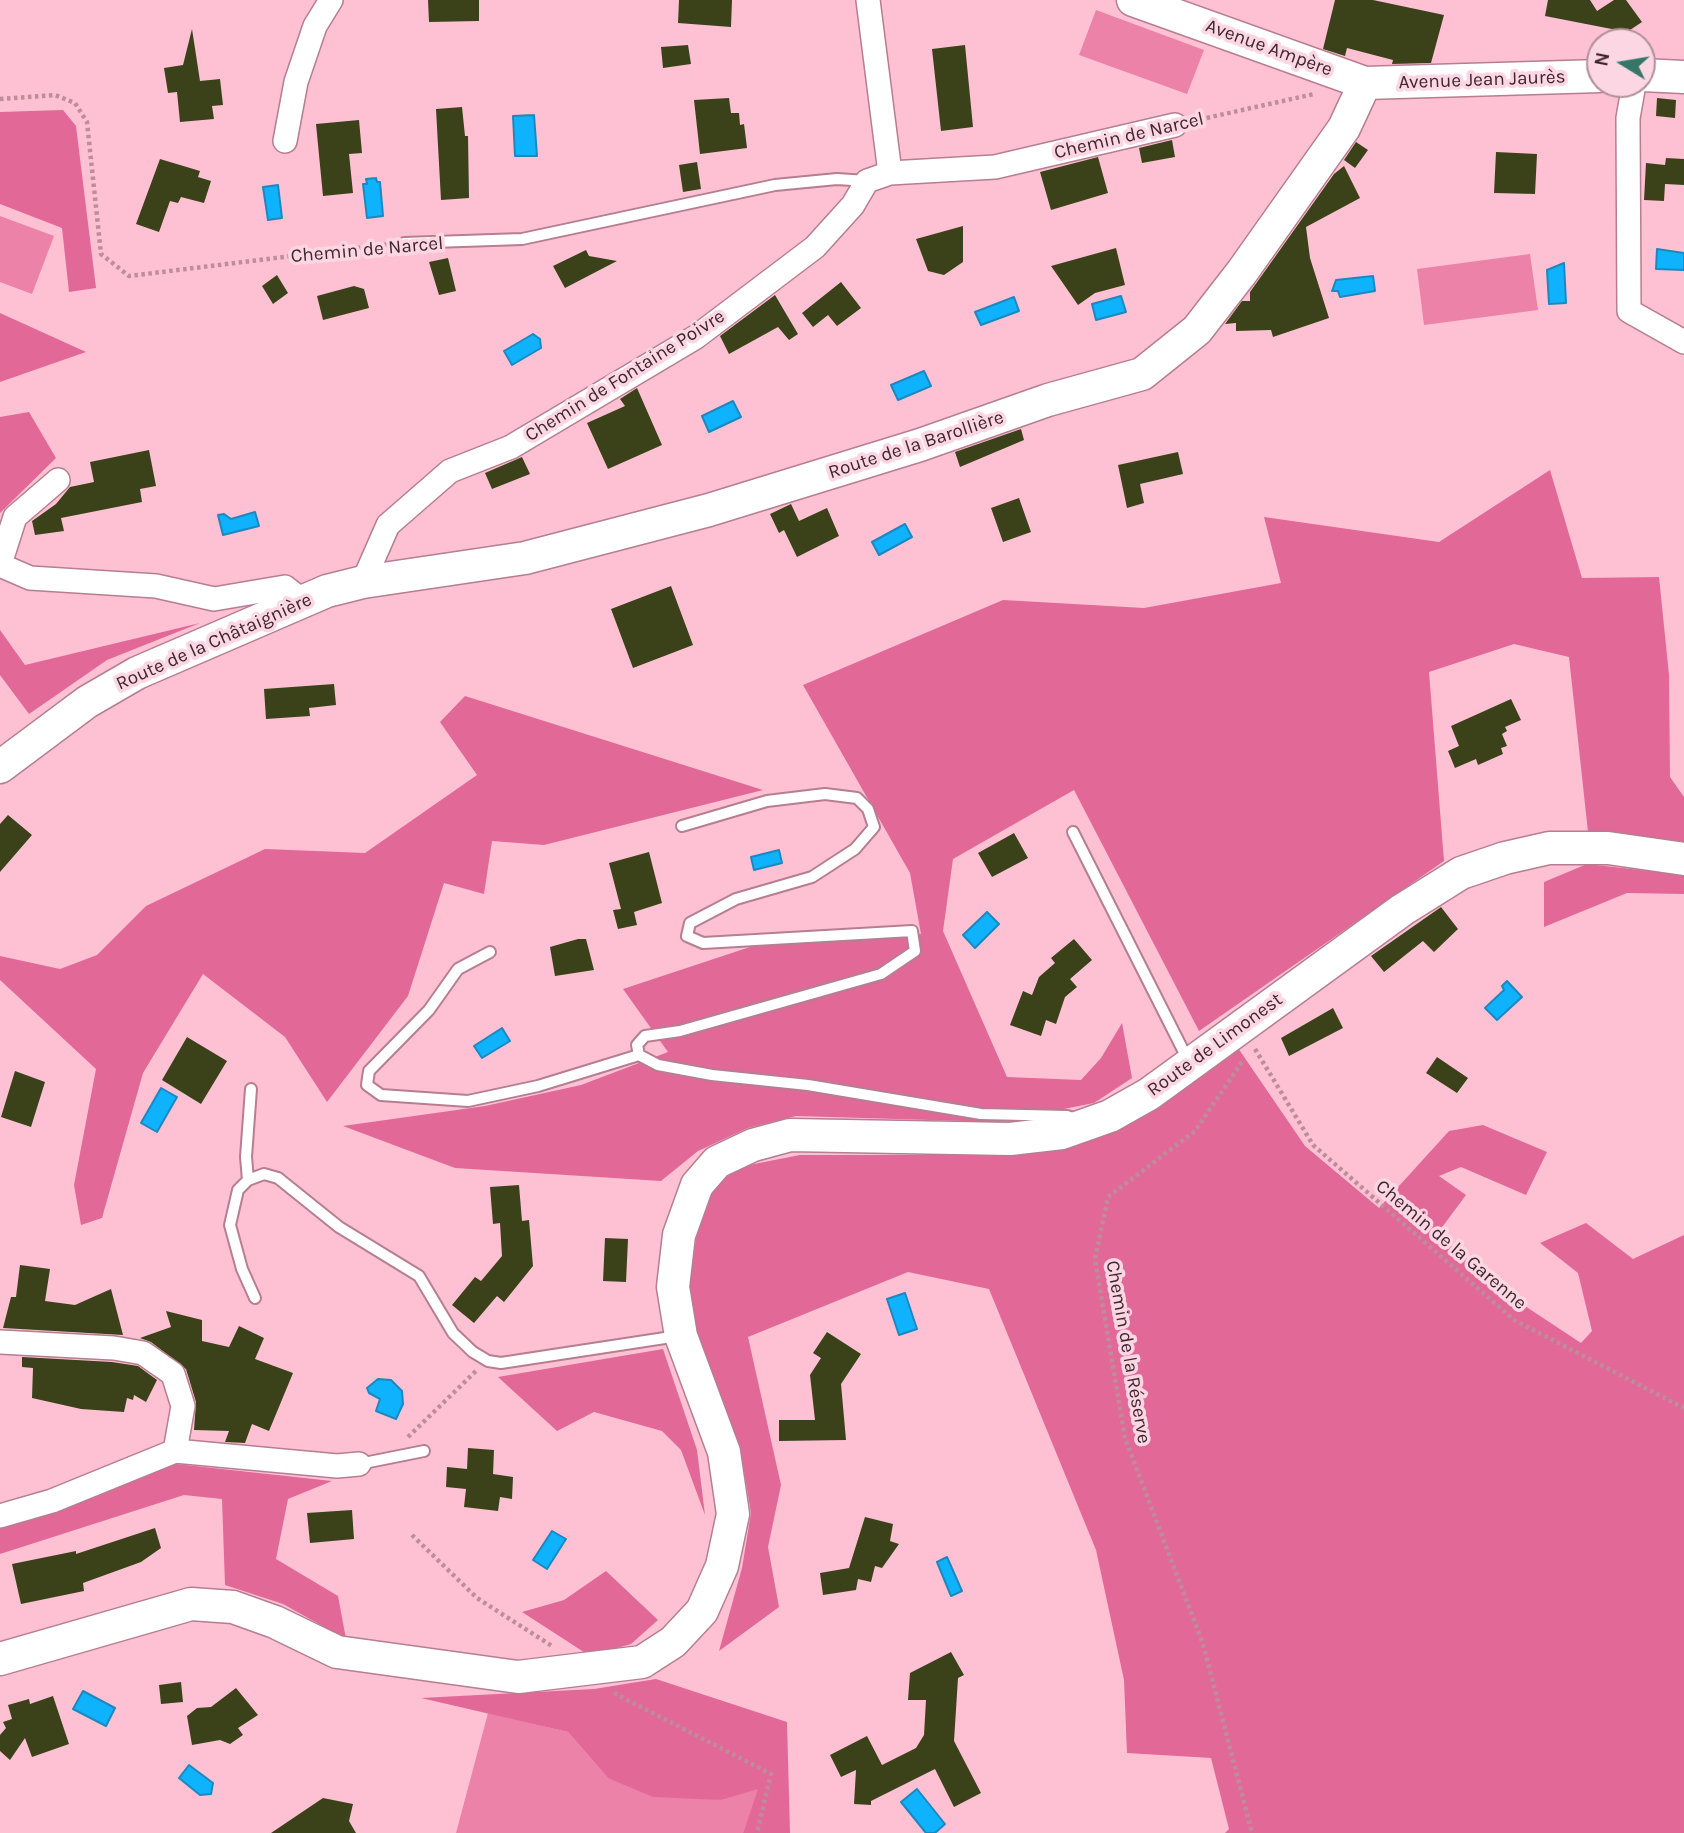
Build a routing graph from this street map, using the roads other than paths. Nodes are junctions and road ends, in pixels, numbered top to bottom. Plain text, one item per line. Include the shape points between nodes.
1 (331, 0) edge
2 (868, 0) edge
3 (1133, 0) edge
4 (1586, 76) edge
5 (1656, 76) edge
6 (1684, 78) edge
7 (1365, 83) junction
8 (1632, 98) edge
9 (1175, 125) road end
10 (285, 141) dead end
11 (890, 173) junction
12 (867, 181) junction
13 (404, 243) road end
14 (1684, 342) edge
15 (58, 480) dead end
16 (0, 564) edge
17 (363, 582) junction
18 (316, 596) junction
19 (0, 767) edge
20 (682, 826) dead end
21 (1073, 832) dead end
22 (1684, 859) edge
23 (490, 952) dead end
24 (639, 1055) junction
25 (1190, 1064) junction
26 (251, 1089) dead end
27 (1089, 1123) junction
28 (248, 1180) junction
29 (256, 1298) dead end
30 (681, 1336) junction
31 (0, 1342) edge
32 (175, 1451) junction
33 (424, 1451) dead end
34 (359, 1464) joint
35 (0, 1516) edge
36 (0, 1659) edge

1 - 10 street via 315,26 296,82
2 - 11 street
3 - 7 street, Avenue Ampère
4 - 7 street, Avenue Jean Jaurès
5 - 6 street
7 - 17 street, Route de la Barollière via 1344,128 1242,272 1197,330 1142,374 709,510 525,558
8 - 14 street via 1629,312
9 - 11 street, Chemin de Narcel via 995,167
11 - 12 street
12 - 13 lane, Chemin de Narcel via 775,185 522,239
12 - 17 street, Chemin de Fontaine Poivre via 853,205 815,247 695,337 511,447 450,471 388,525
15 - 16 street via 15,517
16 - 18 street via 30,578 156,586 214,598 285,587
17 - 18 street, Route de la Barollière
18 - 19 street, Route de la Châtaignière via 137,673 87,702
20 - 24 lane via 766,801 825,794 857,798 868,809 874,827 855,849 812,877 736,899 690,923 687,936 703,943 912,931 915,951 881,974 680,1031 645,1036 637,1045
21 - 25 lane
22 - 25 street, Route de Limonest via 1608,848 1549,848 1461,873 1402,910
23 - 24 lane via 458,969 429,1010 369,1071 367,1085 381,1095 468,1101 538,1086
24 - 27 lane via 658,1065 712,1075 808,1084 981,1114 1067,1116
25 - 27 street, Route de Limonest via 1149,1094
26 - 28 lane
27 - 30 street, Route de Limonest via 1062,1133 1010,1139 790,1135 753,1145 718,1162 697,1185 679,1235 673,1287
28 - 29 lane via 238,1190 230,1225
28 - 30 lane via 264,1174 278,1178 339,1227 419,1276 453,1333 488,1361 501,1363
30 - 36 street via 724,1452 733,1514 722,1566 702,1611 674,1642 642,1662 518,1677 337,1652 233,1607 191,1604
31 - 32 street via 144,1353 173,1374 183,1406
32 - 34 street via 337,1466
32 - 35 street via 52,1501
33 - 34 lane

